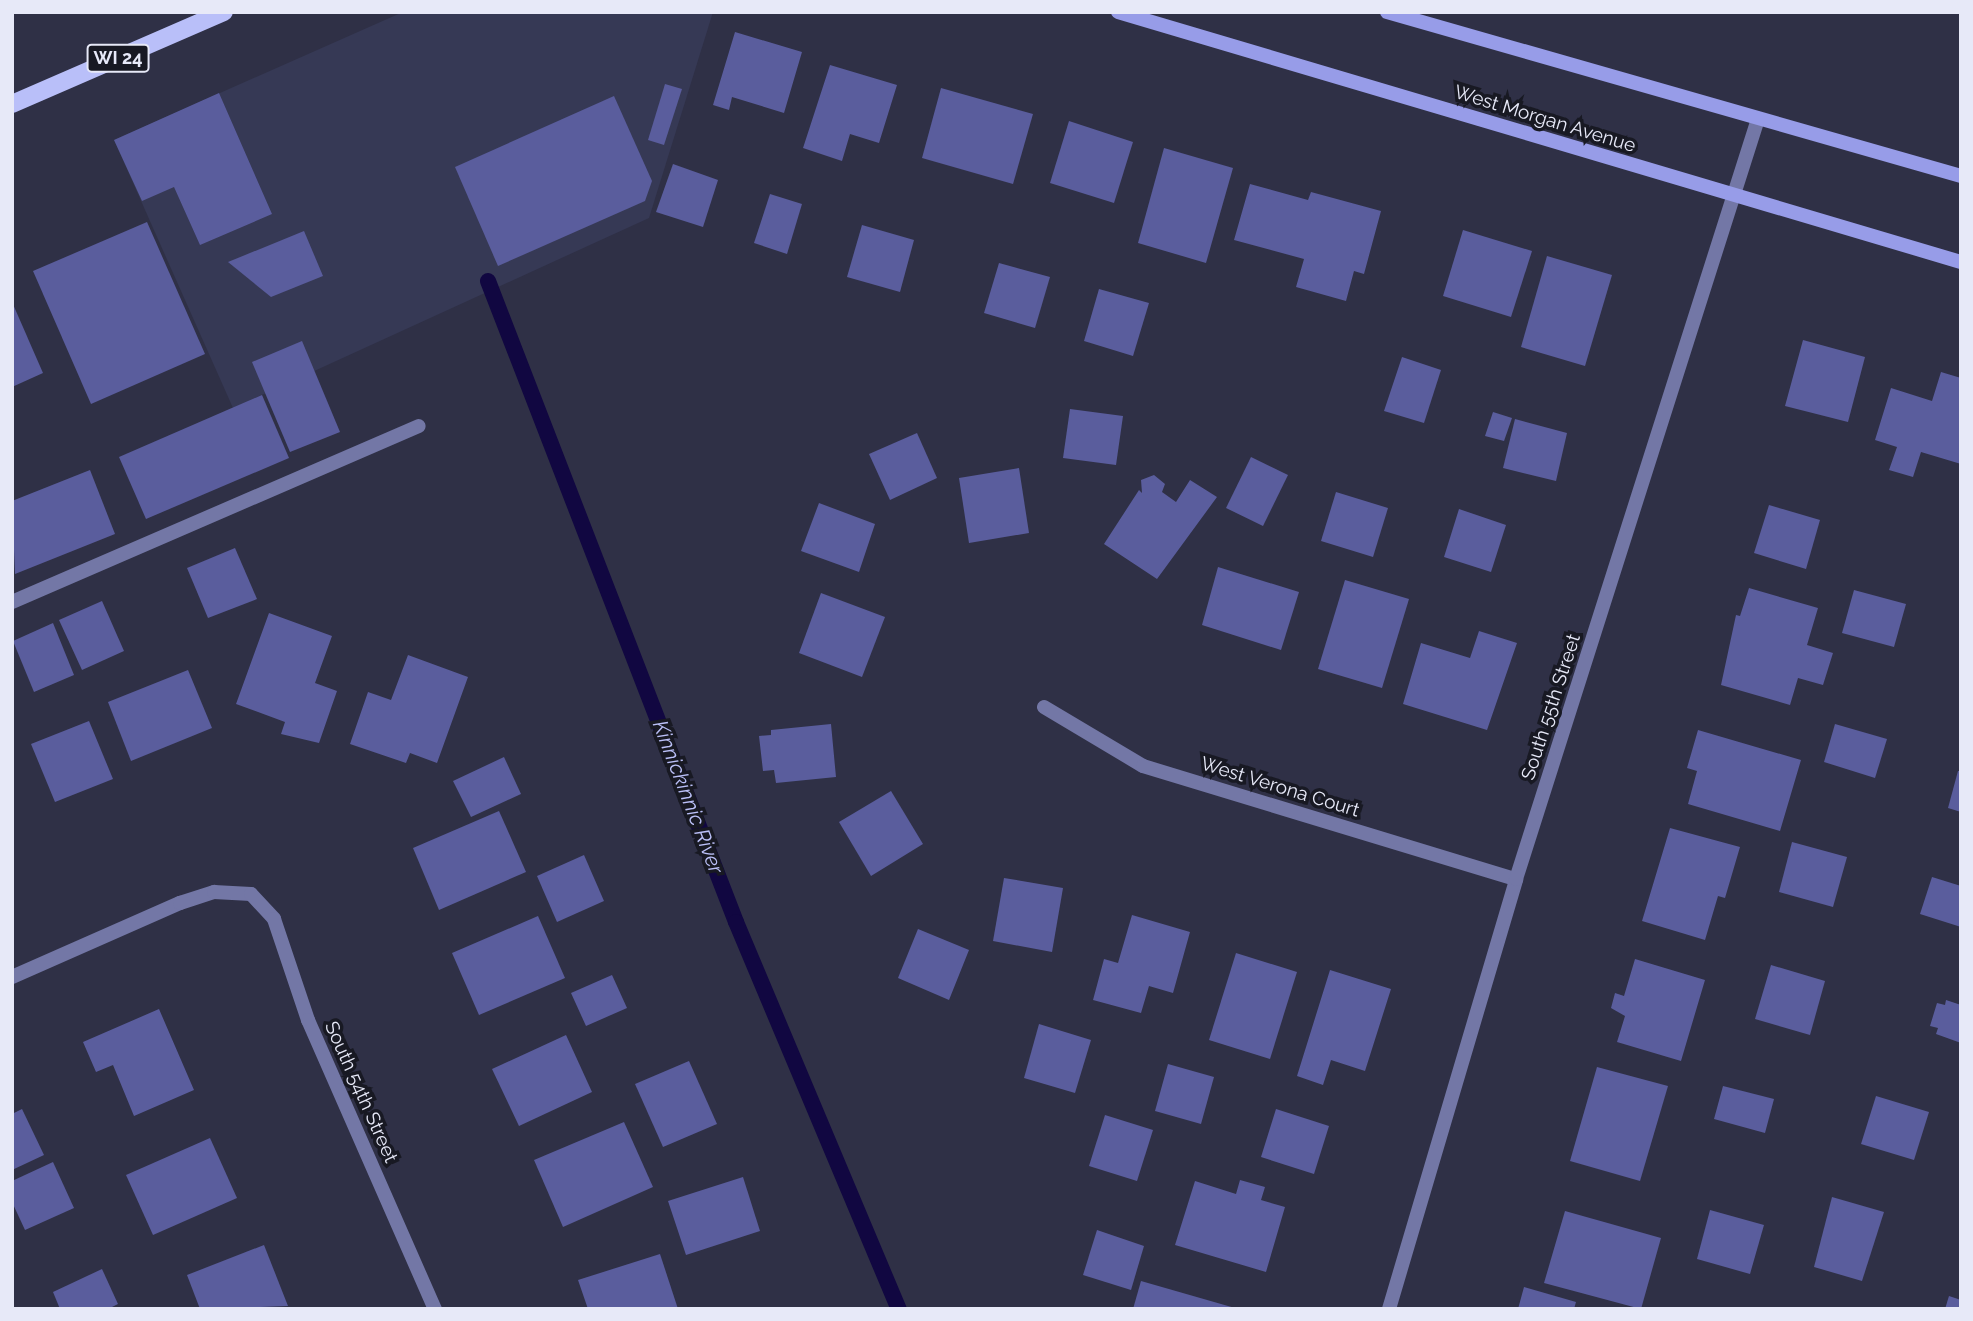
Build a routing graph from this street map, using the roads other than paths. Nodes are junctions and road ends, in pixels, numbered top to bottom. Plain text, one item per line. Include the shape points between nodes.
1 (223, 12) edge
2 (1118, 12) edge
3 (1387, 12) edge
4 (12, 104) edge
5 (1758, 119) junction
6 (1961, 176) edge
7 (1734, 195) junction
8 (1961, 261) edge
9 (419, 426) dead end
10 (12, 602) edge
11 (1044, 707) dead end
12 (1516, 879) junction
13 (12, 977) edge
14 (435, 1309) edge
15 (1390, 1309) edge

1 - 4 main road, WI 24
2 - 7 street, West Morgan Avenue
3 - 5 street
5 - 6 street
5 - 7 street, South 55th Street
7 - 8 street, West Morgan Avenue
7 - 12 street, South 55th Street
9 - 10 street
11 - 12 street, West Verona Court via 1143,766
12 - 15 street, South 55th Street
13 - 14 street, South 54th Street via 190,899 214,892 251,894 274,919 308,1020

